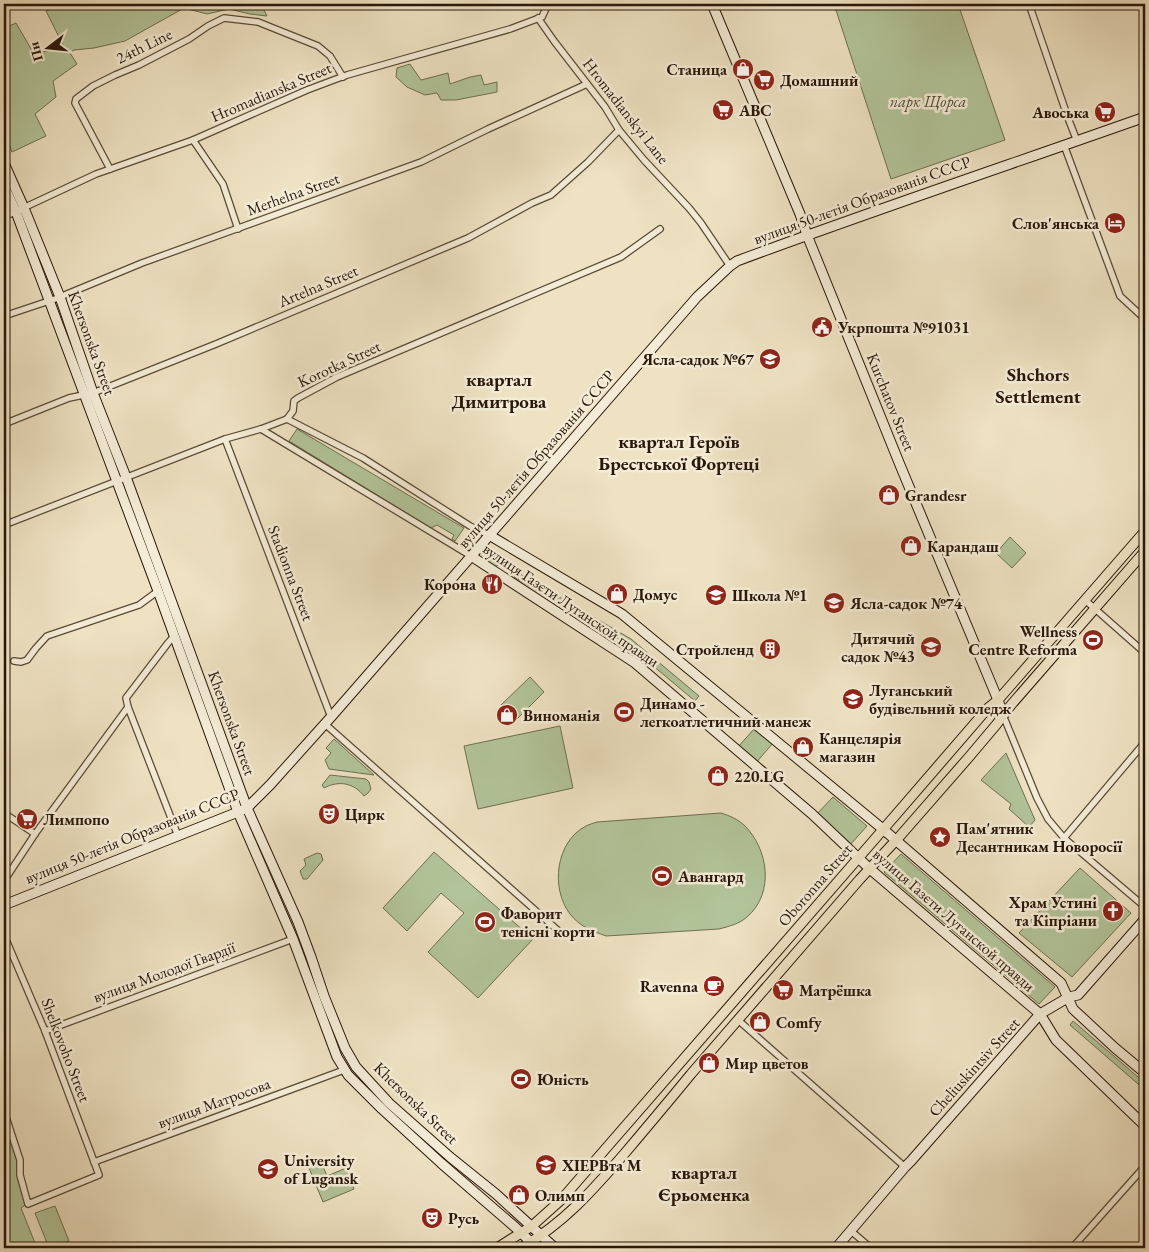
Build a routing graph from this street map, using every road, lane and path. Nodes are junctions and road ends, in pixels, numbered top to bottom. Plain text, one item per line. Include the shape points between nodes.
1 (548, 4) edge
2 (712, 4) edge
3 (1029, 4) edge
4 (538, 18) junction
5 (343, 77) junction
6 (587, 84) junction
7 (1145, 117) edge
8 (619, 130) junction
9 (193, 140) junction
10 (1077, 141) junction
11 (1064, 145) junction
12 (4, 163) edge
13 (110, 169) junction
14 (4, 186) edge
15 (20, 210) junction
16 (4, 218) edge
17 (238, 229) junction
18 (660, 229) dead end
19 (807, 235) junction
20 (730, 266) junction
21 (60, 296) junction
22 (48, 300) junction
23 (4, 316) edge
24 (1145, 319) edge
25 (89, 394) junction
26 (287, 419) junction
27 (4, 424) edge
28 (261, 429) junction
29 (225, 439) junction
30 (126, 476) junction
31 (116, 480) junction
32 (4, 525) edge
33 (1145, 531) edge
34 (489, 535) junction
35 (1145, 551) edge
36 (471, 556) junction
37 (158, 591) junction
38 (1085, 600) junction
39 (1094, 609) junction
40 (174, 636) junction
41 (1145, 653) edge
42 (14, 661) dead end
43 (998, 700) junction
44 (128, 706) junction
45 (1003, 715) junction
46 (328, 721) junction
47 (1145, 742) edge
48 (247, 808) junction
49 (238, 812) junction
50 (4, 813) edge
51 (884, 830) junction
52 (35, 834) junction
53 (178, 836) junction
54 (1064, 838) junction
55 (895, 840) junction
56 (859, 858) junction
57 (870, 869) junction
58 (4, 881) edge
59 (4, 905) edge
60 (1145, 907) edge
61 (1145, 920) edge
62 (562, 934) dead end
63 (4, 935) edge
64 (292, 939) junction
65 (1069, 997) junction
66 (1040, 1014) junction
67 (738, 1020) junction
68 (45, 1031) junction
69 (344, 1070) junction
70 (1145, 1072) edge
71 (4, 1111) edge
72 (1145, 1126) edge
73 (94, 1162) junction
74 (1145, 1166) edge
75 (905, 1167) junction
76 (532, 1226) junction
77 (851, 1231) junction
78 (522, 1233) junction
79 (541, 1235) junction
80 (534, 1245) edge
81 (497, 1248) edge
82 (521, 1248) edge
83 (555, 1248) edge
84 (836, 1248) edge
85 (871, 1248) edge
86 (1072, 1248) edge

1 - 4 street via 542,17
2 - 19 street, Kurchatov Street
3 - 10 street
4 - 5 street, Hromadianska Street via 510,30
4 - 6 street, Hromadianskyi Lane
5 - 9 street, Hromadianska Street
5 - 13 street, 24th Line via 330,56 318,46 258,22 224,18 190,39 93,86 76,99 75,103
6 - 8 street, Hromadianskyi Lane
6 - 17 street, Merhelna Street via 421,162
7 - 10 street, вулиця 50-лєтія Образованія СССР
8 - 20 street, Hromadianskyi Lane via 695,216
8 - 25 street, Artelna Street via 551,195 468,238
9 - 13 street, Hromadianska Street
9 - 17 street via 222,184
10 - 11 street, вулиця 50-лєтія Образованія СССР
11 - 19 street, вулиця 50-лєтія Образованія СССР
11 - 24 street via 1120,296
12 - 15 street, Khersonska Street
13 - 15 street, Hromadianska Street
14 - 15 street, Khersonska Street
15 - 16 street, Hromadianska Street
15 - 21 street, Khersonska Street
15 - 22 street, Khersonska Street
17 - 21 street, Merhelna Street
18 - 26 street, Korotka Street via 621,256 337,377 294,401 293,411
19 - 20 street, вулиця 50-лєтія Образованія СССР
19 - 43 street, Kurchatov Street
20 - 34 street, вулиця 50-лєтія Образованія СССР via 697,297
21 - 22 street, Merhelna Street
21 - 25 street, Khersonska Street
22 - 23 street, Merhelna Street
22 - 25 street, Khersonska Street
25 - 27 street, Artelna Street via 69,398
25 - 30 street, Khersonska Street
25 - 31 street, Khersonska Street
26 - 28 street
26 - 34 street, вулиця Газєти Луганской правди via 362,458
28 - 29 street
28 - 36 street, вулиця Газєти Луганской правди
29 - 30 street
29 - 46 street, Stadionna Street
30 - 31 street
30 - 48 street, Khersonska Street
31 - 32 street
31 - 37 street, Khersonska Street
33 - 38 main road, Oboronna Street
34 - 36 street, вулиця 50-лєтія Образованія СССР
34 - 51 street, вулиця Газєти Луганской правди via 622,614
35 - 39 main road, Oboronna Street
36 - 46 street, вулиця 50-лєтія Образованія СССР
36 - 56 street, вулиця Газєти Луганской правди via 635,663
37 - 40 street, Khersonska Street
37 - 42 street via 139,605 47,636 27,660
38 - 39 street
38 - 43 main road, Oboronna Street
39 - 41 street
39 - 45 main road, Oboronna Street
40 - 44 street via 126,698
40 - 49 street, Khersonska Street
43 - 45 street, Kurchatov Street
43 - 51 main road, Oboronna Street
44 - 52 street
44 - 53 street
45 - 54 street via 1048,820
45 - 55 main road, Oboronna Street
46 - 48 street, вулиця 50-лєтія Образованія СССР
46 - 62 street
47 - 54 street
48 - 49 street, вулиця 50-лєтія Образованія СССР
48 - 76 street, Khersonska Street via 298,922 345,1048 356,1066 389,1103
49 - 53 street, вулиця 50-лєтія Образованія СССР
49 - 64 street, Khersonska Street
50 - 52 street
51 - 55 street, вулиця Газєти Луганской правди
51 - 56 main road, Oboronna Street
52 - 58 street
53 - 59 street, вулиця 50-лєтія Образованія СССР
54 - 60 street
55 - 57 main road, Oboronna Street
55 - 65 street, вулиця Газєти Луганской правди via 1062,983
56 - 57 street, вулиця Газєти Луганской правди
56 - 76 main road, Oboronna Street via 568,1193
57 - 66 street, вулиця Газєти Луганской правди
57 - 67 main road, Oboronna Street
61 - 65 street, Cheliuskintsiv Street via 1078,994
63 - 68 street, Shelkovoho Street
64 - 68 street, вулиця Молодої Гвардії
64 - 69 street, Khersonska Street
65 - 66 street, Cheliuskintsiv Street
65 - 70 street, вулиця Газєти Луганской правди via 1073,1009
66 - 72 street, вулиця Газєти Луганской правди via 1056,1040
66 - 75 street, Cheliuskintsiv Street
67 - 75 street
67 - 79 main road, Oboronna Street via 594,1188 569,1214
68 - 73 street, Shelkovoho Street
69 - 73 street, вулиця Матросова
69 - 78 street, Khersonska Street via 382,1109
71 - 73 street, Shelkovoho Street via 20,1160 20,1175 28,1204 99,1175
74 - 86 street
75 - 77 street, Cheliuskintsiv Street
76 - 78 main road, Oboronna Street
76 - 79 street, Khersonska Street
77 - 84 street, Cheliuskintsiv Street
77 - 85 street
78 - 80 street, Khersonska Street
78 - 81 main road, Oboronna Street
79 - 80 main road, Oboronna Street
79 - 83 street, Khersonska Street
80 - 82 main road, Oboronna Street

